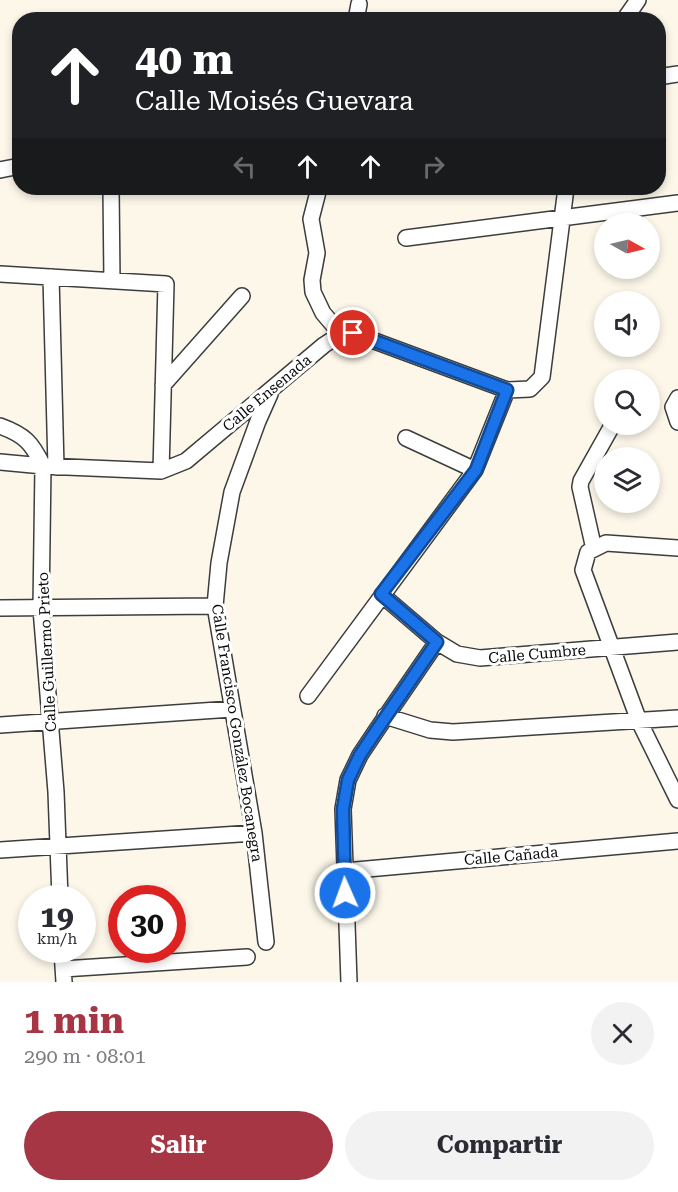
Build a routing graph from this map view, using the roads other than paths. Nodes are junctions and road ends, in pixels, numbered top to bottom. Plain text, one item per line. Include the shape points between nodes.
1 (111, 195) edge
2 (317, 195) edge
3 (565, 195) edge
4 (678, 202) edge
5 (562, 219) junction
6 (406, 238) dead end
7 (0, 274) edge
8 (51, 277) junction
9 (112, 281) junction
10 (242, 296) dead end
11 (341, 334) junction
12 (163, 385) junction
13 (273, 389) junction
14 (507, 390) junction
15 (678, 398) edge
16 (678, 422) edge
17 (0, 426) edge
18 (607, 435) edge
19 (406, 438) dead end
20 (0, 462) edge
21 (50, 466) junction
22 (476, 470) junction
23 (160, 471) junction
24 (678, 548) edge
25 (594, 549) junction
26 (381, 594) junction
27 (215, 606) junction
28 (0, 608) edge
29 (41, 609) junction
30 (437, 642) junction
31 (678, 642) edge
32 (612, 648) junction
33 (308, 696) dead end
34 (232, 709) junction
35 (386, 716) junction
36 (678, 717) edge
37 (639, 721) junction
38 (50, 722) junction
39 (0, 725) edge
40 (678, 800) edge
41 (254, 834) junction
42 (678, 841) edge
43 (57, 845) junction
44 (0, 850) edge
45 (345, 871) junction
46 (59, 885) edge
47 (266, 942) dead end
48 (247, 957) dead end
49 (64, 976) edge
50 (349, 982) edge

1 - 9 street
2 - 11 street via 311,219 317,253 313,292 323,313
3 - 5 street
4 - 5 street
5 - 6 street
5 - 14 street via 542,377 530,389
7 - 8 street
8 - 9 street
8 - 21 street, Calle Guillermo Prieto
9 - 12 street via 166,284
10 - 12 street
11 - 13 street, Calle Ensenada
11 - 14 street via 353,333
12 - 23 street
13 - 23 street, Calle Ensenada via 186,461
13 - 27 street, Calle Francisco González Bocanegra via 232,492
14 - 22 street
15 - 16 street via 674,407
17 - 21 street via 33,445
18 - 25 street via 580,487
19 - 22 street
20 - 21 street, Calle Ensenada
21 - 23 street, Calle Ensenada
21 - 29 street, Calle Guillermo Prieto
22 - 26 street
24 - 25 street via 606,543
25 - 32 street via 588,552 583,570
26 - 30 street, Calle Cumbre
26 - 33 street
27 - 29 street
27 - 34 street, Calle Francisco González Bocanegra
28 - 29 street
29 - 38 street, Calle Guillermo Prieto
30 - 32 street, Calle Cumbre via 457,654 480,658
30 - 35 street
31 - 32 street, Calle Cumbre
32 - 37 street
34 - 38 street
34 - 41 street, Calle Francisco González Bocanegra
35 - 37 street via 430,730 453,732
35 - 45 street via 348,780 343,809
36 - 37 street
37 - 40 street
38 - 39 street
38 - 43 street, Calle Guillermo Prieto
41 - 43 street
41 - 47 street, Calle Francisco González Bocanegra
42 - 45 street, Calle Cañada
43 - 44 street
43 - 46 street, Calle Guillermo Prieto
45 - 50 street
48 - 49 street

